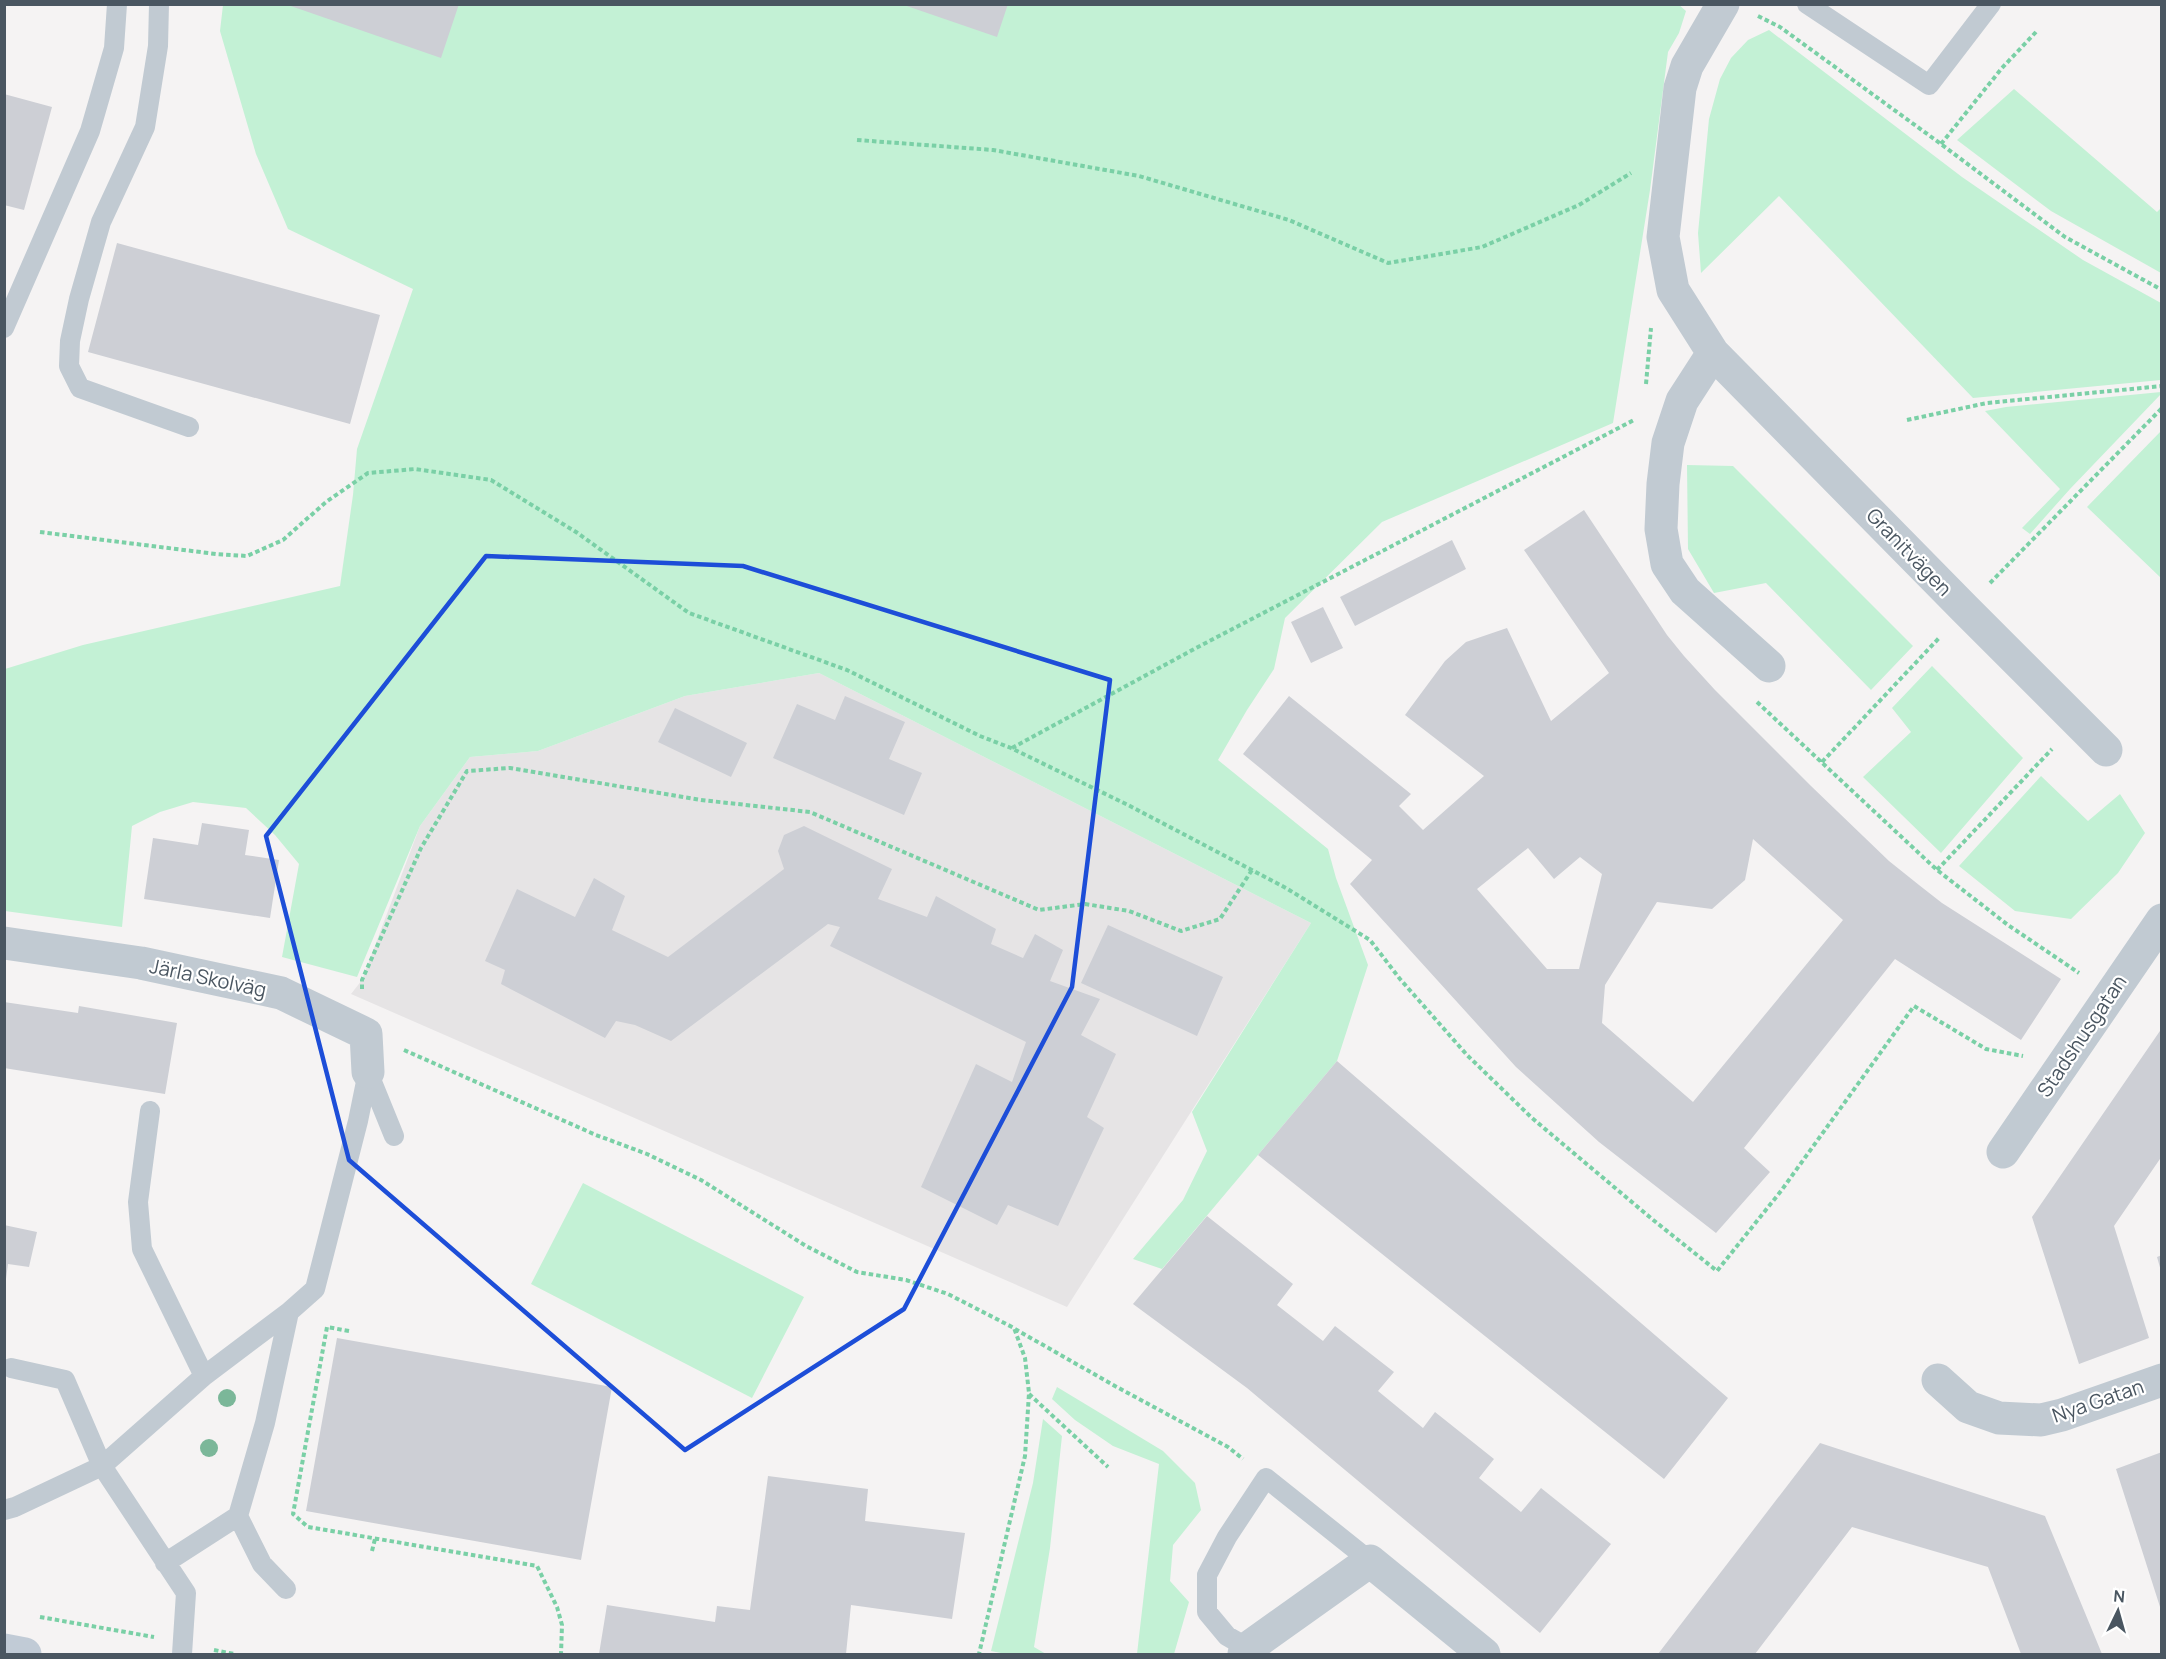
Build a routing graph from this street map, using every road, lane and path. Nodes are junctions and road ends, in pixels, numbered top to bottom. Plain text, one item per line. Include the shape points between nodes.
1 (117, 4) edge
2 (159, 4) edge
3 (1723, 4) edge
4 (1807, 4) edge
5 (1991, 4) edge
6 (1753, 14) dead end
7 (2036, 32) dead end
8 (857, 140) dead end
9 (1941, 144) junction
10 (1672, 148) junction
11 (2162, 290) edge
12 (1651, 324) dead end
13 (4, 328) edge
14 (1713, 353) junction
15 (2162, 386) edge
16 (1646, 393) dead end
17 (2162, 408) edge
18 (1644, 416) dead end
19 (1907, 420) dead end
20 (189, 427) dead end
21 (40, 532) dead end
22 (1965, 609) junction
23 (1769, 666) dead end
24 (1011, 748) junction
25 (2106, 750) dead end
26 (1822, 763) dead end
27 (2033, 767) dead end
28 (1252, 870) junction
29 (2162, 920) edge
30 (4, 943) edge
31 (2086, 978) dead end
32 (366, 1034) junction
33 (2031, 1057) dead end
34 (368, 1072) junction
35 (150, 1112) dead end
36 (394, 1136) dead end
37 (2003, 1152) dead end
38 (289, 1312) junction
39 (1014, 1328) junction
40 (349, 1331) dead end
41 (11, 1368) dead end
42 (204, 1376) junction
43 (1938, 1380) dead end
44 (2162, 1380) edge
45 (1029, 1393) junction
46 (102, 1466) junction
47 (1108, 1467) dead end
48 (1266, 1478) junction
49 (4, 1510) edge
50 (238, 1516) junction
51 (375, 1539) junction
52 (372, 1551) dead end
53 (1370, 1561) junction
54 (165, 1563) junction
55 (286, 1589) dead end
56 (38, 1617) dead end
57 (183, 1648) edge
58 (4, 1650) edge
59 (1246, 1652) edge
60 (25, 1654) edge
61 (234, 1654) edge
62 (561, 1654) edge
63 (979, 1654) edge
64 (1484, 1654) edge

1 - 13 lane via 114,48 90,131
2 - 20 lane via 158,46 145,127 101,222 79,299 69,366 80,388
3 - 10 street, Granitvägen via 1687,66
4 - 5 lane via 1929,85
6 - 9 path via 1780,27
7 - 9 path
8 - 10 path via 993,150 1139,176 1289,220 1388,263 1482,247 1580,205
9 - 11 path via 2065,237
10 - 14 street, Granitvägen via 1663,237 1673,290
12 - 16 path
14 - 22 street, Granitvägen
14 - 23 street via 1682,401 1668,443 1661,529 1668,564 1685,591
15 - 19 path via 1987,403
17 - 22 path
18 - 24 path
21 - 24 path via 247,556 283,540 326,502 368,473 415,469 491,480 576,532 689,613 847,670
22 - 25 street, Granitvägen
22 - 26 path
24 - 28 path
27 - 31 path via 1936,870 2008,926
28 - 32 path via 1220,919 1181,931 1129,911 1085,904 1039,910 810,813 701,800 510,768 467,771 421,848 362,980
28 - 33 path via 1370,939 1467,1055 1532,1118 1717,1270 1781,1191 1914,1006 1986,1049
29 - 37 street, Stadshusgatan
30 - 32 street, Järla Skolväg via 141,963 280,993
32 - 34 street
32 - 39 path via 701,1180 806,1246 857,1272 906,1280 948,1294
34 - 36 lane
34 - 38 lane via 315,1289
35 - 42 lane via 138,1202 142,1249
38 - 42 lane
38 - 50 lane via 265,1423
39 - 45 path via 1025,1358
39 - 48 path via 1228,1447
40 - 51 path via 327,1327 293,1514 308,1527
41 - 46 lane via 65,1380
42 - 46 lane
43 - 44 street, Nya Gatan via 1968,1407 1999,1418 2041,1420
45 - 47 path
45 - 63 path via 1025,1456
46 - 49 lane
46 - 54 lane
48 - 53 lane
48 - 59 lane via 1207,1575 1207,1612
50 - 54 lane
50 - 55 lane via 262,1564
51 - 52 path
51 - 62 path via 537,1566 562,1625
53 - 59 street
53 - 64 street
54 - 57 lane via 186,1593
56 - 57 path
57 - 61 path
58 - 60 main road

